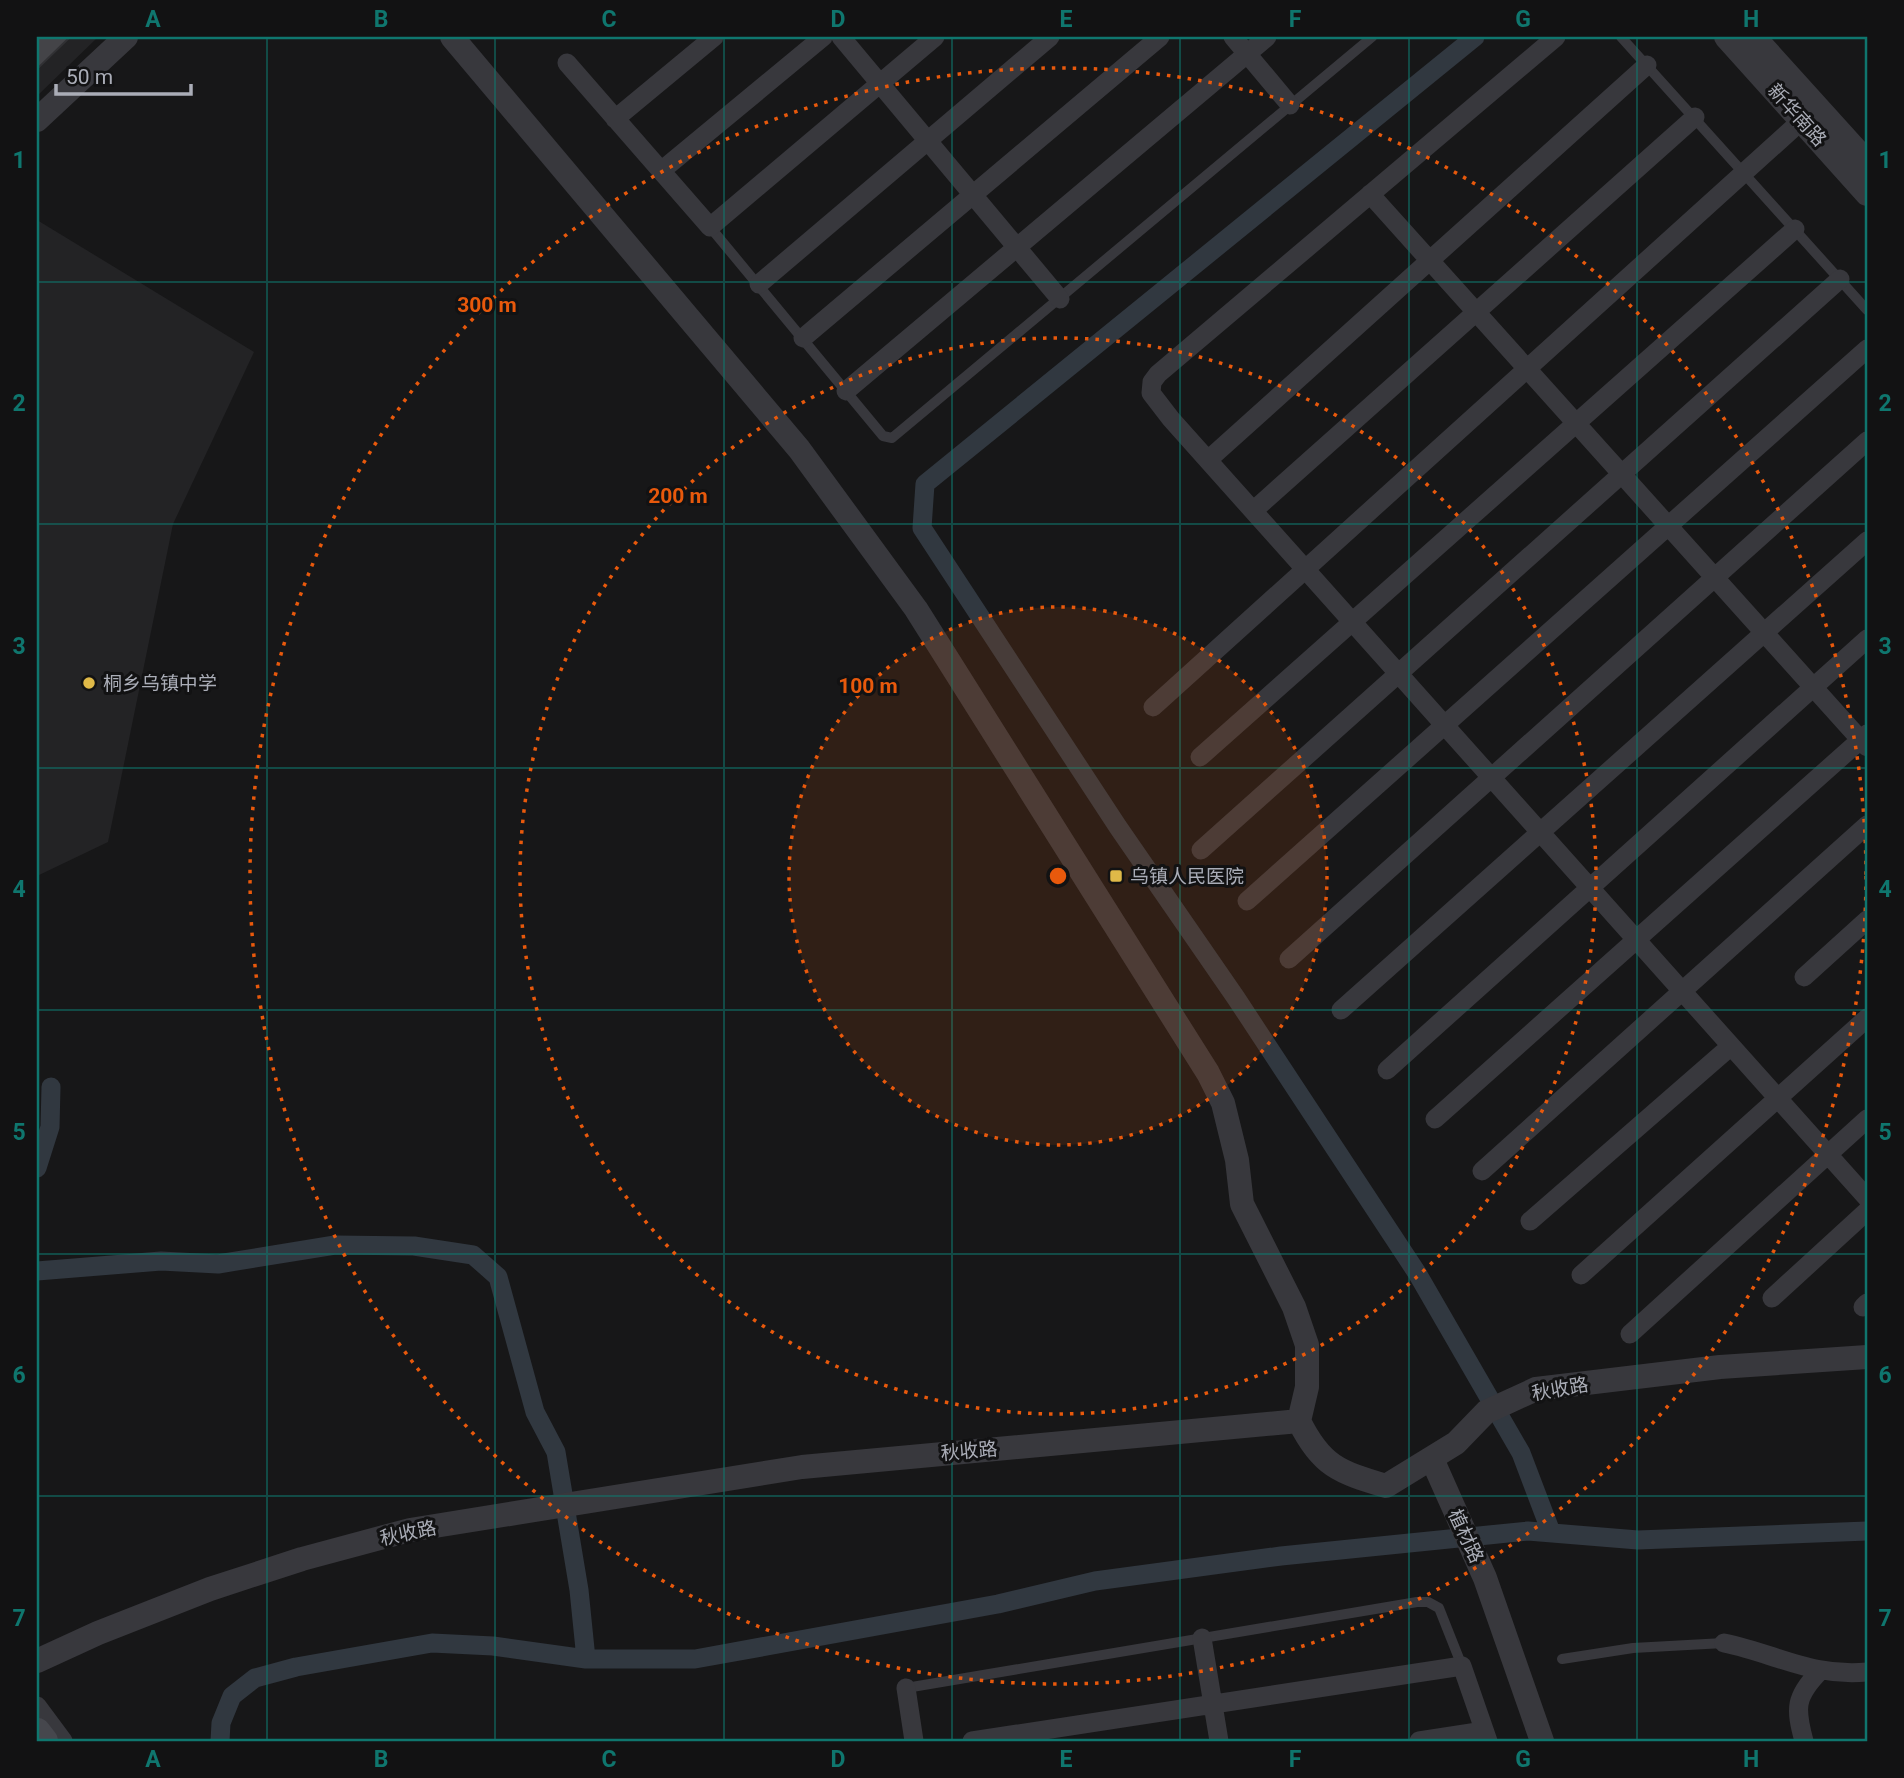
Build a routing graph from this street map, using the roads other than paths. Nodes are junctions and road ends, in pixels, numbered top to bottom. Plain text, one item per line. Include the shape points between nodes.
1 (126, 37) edge
2 (452, 37) edge
3 (713, 37) edge
4 (822, 37) edge
5 (841, 37) edge
6 (934, 37) edge
7 (1050, 37) edge
8 (1160, 37) edge
9 (1233, 37) edge
10 (1268, 37) edge
11 (1372, 37) edge
12 (1556, 37) edge
13 (1622, 37) edge
14 (1726, 37) edge
15 (1754, 37) edge
16 (1247, 54) junction
17 (567, 63) dead end
18 (1647, 65) junction
19 (880, 83) junction
20 (1290, 105) junction
21 (1810, 114) junction
22 (1695, 117) junction
23 (615, 119) junction
24 (37, 120) edge
25 (928, 141) junction
26 (1867, 162) edge
27 (661, 171) junction
28 (1744, 173) junction
29 (1370, 194) junction
30 (1867, 194) edge
31 (973, 195) junction
32 (710, 227) junction
33 (1795, 229) junction
34 (1017, 247) junction
35 (1430, 260) junction
36 (1839, 279) junction
37 (759, 285) junction
38 (1060, 299) junction
39 (1867, 310) edge
40 (1476, 312) junction
41 (803, 338) junction
42 (1867, 349) edge
43 (1527, 369) junction
44 (846, 391) junction
45 (1576, 423) junction
46 (1867, 440) edge
47 (1208, 460) junction
48 (1622, 474) junction
49 (1254, 511) junction
50 (1668, 526) junction
51 (1867, 541) edge
52 (1305, 569) junction
53 (1715, 578) junction
54 (1352, 622) junction
55 (1764, 633) junction
56 (1867, 639) edge
57 (1398, 673) junction
58 (1813, 687) junction
59 (1153, 708) dead end
60 (1445, 725) junction
61 (1865, 740) edge
62 (1200, 757) dead end
63 (1491, 778) junction
64 (1867, 825) edge
65 (1541, 833) junction
66 (1201, 850) dead end
67 (1590, 888) junction
68 (1247, 901) dead end
69 (1867, 920) edge
70 (1636, 940) junction
71 (1289, 959) dead end
72 (1804, 977) dead end
73 (1682, 991) junction
74 (1341, 1010) dead end
75 (1867, 1018) edge
76 (1731, 1046) junction
77 (1387, 1070) dead end
78 (1778, 1098) junction
79 (1435, 1119) dead end
80 (1867, 1119) edge
81 (1828, 1155) junction
82 (1482, 1171) dead end
83 (1867, 1198) edge
84 (1867, 1211) edge
85 (1530, 1221) dead end
86 (1581, 1275) dead end
87 (1772, 1298) dead end
88 (1630, 1334) dead end
89 (1867, 1357) edge
90 (1299, 1421) junction
91 (1432, 1459) junction
92 (1202, 1638) junction
93 (1724, 1643) joint
94 (1562, 1659) dead end
95 (37, 1661) edge
96 (1462, 1666) junction
97 (1819, 1672) junction
98 (1867, 1672) edge
99 (906, 1688) joint
100 (1213, 1704) junction
101 (37, 1706) edge
102 (37, 1732) edge
103 (1486, 1736) edge
104 (44, 1741) edge
105 (63, 1741) edge
106 (914, 1741) edge
107 (972, 1741) edge
108 (1219, 1741) edge
109 (1419, 1741) edge
110 (1542, 1741) edge
111 (1804, 1741) edge

1 - 24 street
2 - 90 street via 799,449 901,588 1193,1050 1223,1103 1242,1204 1294,1307 1307,1345 1307,1387
3 - 23 street
4 - 27 street
5 - 19 street
6 - 19 street
7 - 25 street
8 - 31 street
9 - 16 street
10 - 16 street
11 - 20 lane
12 - 29 street
13 - 18 lane
14 - 21 street, 新华南路
15 - 21 street, 新华南路
16 - 20 street
16 - 34 street
17 - 23 street
18 - 22 lane
18 - 35 street
19 - 25 street
19 - 32 street
20 - 38 lane
21 - 26 street, 新华南路
21 - 28 street
21 - 30 street, 新华南路
22 - 28 lane
22 - 40 street
23 - 27 street
25 - 31 street
25 - 37 street
27 - 32 street
28 - 33 lane
28 - 43 street
29 - 35 street
29 - 47 street via 1152,382 1151,393
31 - 34 street
31 - 41 street
32 - 37 lane
33 - 36 lane
33 - 45 street
34 - 38 street
34 - 44 street
35 - 40 street
35 - 47 street
36 - 39 lane
36 - 48 street
37 - 41 lane
38 - 44 lane via 892,438 883,436
40 - 43 street
40 - 49 street
41 - 44 lane
42 - 50 street
43 - 45 street
43 - 52 street
45 - 48 street
45 - 54 street
46 - 53 street
47 - 49 street
48 - 50 street
48 - 57 street
49 - 52 street
50 - 53 street
50 - 60 street
51 - 55 street
52 - 54 street
52 - 59 street
53 - 55 street
53 - 63 street
54 - 57 street
54 - 62 street
55 - 58 street
55 - 65 street
56 - 58 street
57 - 60 street
57 - 66 street
58 - 61 street
58 - 67 street
60 - 63 street
60 - 68 street
61 - 70 street
63 - 65 street
63 - 71 street
64 - 73 street
65 - 67 street
65 - 74 street
67 - 70 street
67 - 77 street
69 - 72 street
70 - 73 street
70 - 79 street
73 - 76 street
73 - 82 street
75 - 78 street
76 - 78 street
76 - 85 street
78 - 81 street
78 - 86 street
80 - 81 street
81 - 83 street
81 - 88 street
84 - 87 street
89 - 91 street, 秋收路 via 1720,1367 1536,1389 1486,1412 1456,1443
90 - 91 street, 秋收路 via 1313,1450 1345,1474 1385,1486
90 - 95 street, 秋收路 via 802,1467 410,1530 210,1589
91 - 110 street, 植材路 via 1485,1578
92 - 96 lane via 1429,1602 1439,1608
92 - 99 lane
92 - 100 street
93 - 94 lane via 1633,1648
93 - 97 street via 1759,1650
96 - 100 street
96 - 103 street
97 - 98 street
97 - 111 street via 1804,1687 1797,1705
99 - 106 street
100 - 107 street
100 - 108 street
101 - 105 street
102 - 104 main road
103 - 109 street

